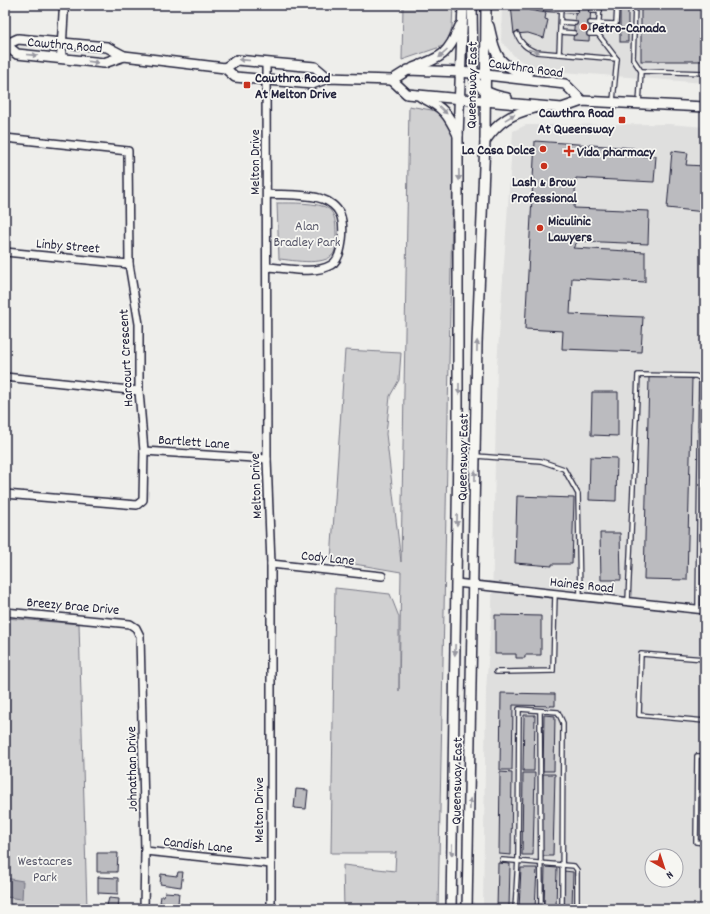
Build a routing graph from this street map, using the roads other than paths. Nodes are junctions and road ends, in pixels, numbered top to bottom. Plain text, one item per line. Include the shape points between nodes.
1 (64, 5) edge
2 (463, 5) edge
3 (472, 5) edge
4 (536, 5) edge
5 (562, 5) edge
6 (600, 5) edge
7 (617, 5) edge
8 (635, 5) edge
9 (486, 8) edge
10 (561, 10) junction
11 (576, 10) dead end
12 (591, 11) dead end
13 (600, 11) junction
14 (462, 21) junction
15 (561, 22) junction
16 (575, 23) dead end
17 (590, 24) dead end
18 (599, 24) junction
19 (560, 32) junction
20 (574, 33) dead end
21 (518, 34) dead end
22 (589, 34) dead end
23 (598, 34) junction
24 (62, 43) junction
25 (5, 45) edge
26 (559, 54) junction
27 (124, 56) junction
28 (61, 58) junction
29 (617, 59) junction
30 (266, 62) junction
31 (225, 68) junction
32 (408, 70) junction
33 (641, 71) junction
34 (461, 72) junction
35 (705, 73) edge
36 (473, 74) junction
37 (485, 75) junction
38 (328, 78) junction
39 (392, 80) junction
40 (267, 81) junction
41 (541, 81) junction
42 (416, 95) junction
43 (485, 96) junction
44 (460, 98) junction
45 (582, 101) junction
46 (613, 102) junction
47 (639, 104) junction
48 (543, 106) junction
49 (705, 107) edge
50 (458, 136) junction
51 (5, 138) edge
52 (484, 141) junction
53 (267, 194) junction
54 (5, 252) edge
55 (129, 264) junction
56 (268, 267) junction
57 (5, 377) edge
58 (139, 391) junction
59 (144, 451) junction
60 (476, 456) junction
61 (267, 459) junction
62 (5, 494) edge
63 (271, 564) junction
64 (382, 576) dead end
65 (456, 583) junction
66 (473, 585) junction
67 (555, 594) junction
68 (580, 596) junction
69 (628, 602) junction
70 (702, 609) edge
71 (5, 612) edge
72 (136, 628) joint
73 (705, 659) edge
74 (496, 672) dead end
75 (540, 711) junction
76 (705, 721) edge
77 (705, 756) edge
78 (705, 843) edge
79 (145, 851) junction
80 (502, 860) dead end
81 (518, 860) junction
82 (541, 862) junction
83 (271, 864) junction
84 (563, 864) junction
85 (144, 909) edge
86 (271, 909) edge
87 (452, 909) edge
88 (467, 909) edge
89 (515, 909) edge
90 (541, 909) edge
91 (562, 909) edge
92 (577, 909) edge

1 - 24 street
2 - 14 main road, Queensway East
3 - 36 main road
4 - 10 lane via 545,9
5 - 10 lane
6 - 13 lane
7 - 18 lane via 616,24
8 - 33 lane via 633,59
9 - 37 main road, Queensway East
9 - 41 main road via 494,45 504,64
10 - 11 lane
10 - 15 lane
12 - 13 lane
13 - 18 lane
14 -> 32 main road via 453,45 442,56
14 - 34 main road, Queensway East
15 - 16 lane
15 - 19 lane
17 - 18 lane
18 - 23 lane
19 - 20 lane
19 - 26 lane
21 -> 26 lane via 525,48 536,52
22 - 23 lane
23 - 29 lane
24 - 25 main road, Cawthra Road via 18,39
24 - 27 main road, Cawthra Road via 106,47
24 - 28 street
25 -> 28 main road, Cawthra Road via 17,54
26 - 29 lane
28 -> 27 main road, Cawthra Road via 104,63
27 - 31 main road, Cawthra Road
29 - 46 lane
30 -> 31 main road via 237,60
30 - 38 main road via 315,67
30 - 40 street, Melton Drive
31 - 40 main road, Cawthra Road via 235,77
32 - 34 main road, Cawthra Road
32 - 39 main road
33 - 35 lane
33 - 47 lane
34 - 36 main road, Cawthra Road
34 - 44 main road, Queensway East
36 - 37 main road, Cawthra Road
36 - 43 main road via 475,82
37 - 41 main road, Cawthra Road
37 - 43 main road, Queensway East
38 - 39 main road, Cawthra Road
38 - 40 main road, Cawthra Road via 312,84
39 - 42 main road via 407,94
40 - 53 street, Melton Drive
41 - 45 main road, Cawthra Road via 565,84
42 - 44 main road
42 -> 50 main road via 441,108 449,116
43 - 44 main road
43 - 48 main road
43 - 52 main road, Queensway East
44 - 50 main road, Queensway East
45 - 46 main road
45 - 48 main road via 562,108
46 - 47 main road
47 - 49 main road
52 -> 48 main road via 509,117
50 -> 65 main road, Queensway East via 460,217
51 - 55 street, Harcourt Crescent via 128,151
60 -> 52 main road, Queensway East
53 - 56 street, Melton Drive
53 - 56 street via 321,198 335,207 341,220 341,251 339,258 331,266 313,270
54 - 55 street, Linby Street
55 - 58 street, Harcourt Crescent via 138,324
56 - 61 street, Melton Drive
57 - 58 street
58 - 59 street, Harcourt Crescent
59 - 61 street, Bartlett Lane
59 - 62 street, Harcourt Crescent via 142,500 137,505
66 -> 60 main road, Queensway East
60 - 68 lane via 541,461 564,470 578,494
61 - 63 street, Melton Drive
63 - 64 street, Cody Lane
63 - 83 street, Melton Drive
65 - 66 street, Haines Road
65 -> 87 main road, Queensway East
66 - 67 street, Haines Road
88 -> 66 main road, Queensway East
67 - 68 street, Haines Road
67 - 74 lane via 553,671
68 - 69 street, Haines Road
69 - 70 street, Haines Road
69 - 70 lane via 638,375 696,376 701,379
71 - 72 street, Breezy Brae Drive via 122,623
72 - 79 street, Johnathan Drive via 141,640
73 - 76 lane via 641,654 639,715
75 - 81 lane via 519,709
75 - 82 lane
75 - 84 lane via 558,712 562,723
77 - 78 lane via 697,756 696,842
79 - 83 street, Candish Lane
79 - 85 street, Johnathan Drive
80 - 81 lane
81 - 82 lane
81 - 89 lane
82 - 84 lane
82 - 90 lane
83 - 86 street, Melton Drive
84 - 91 lane
84 - 92 lane via 574,866 577,870

